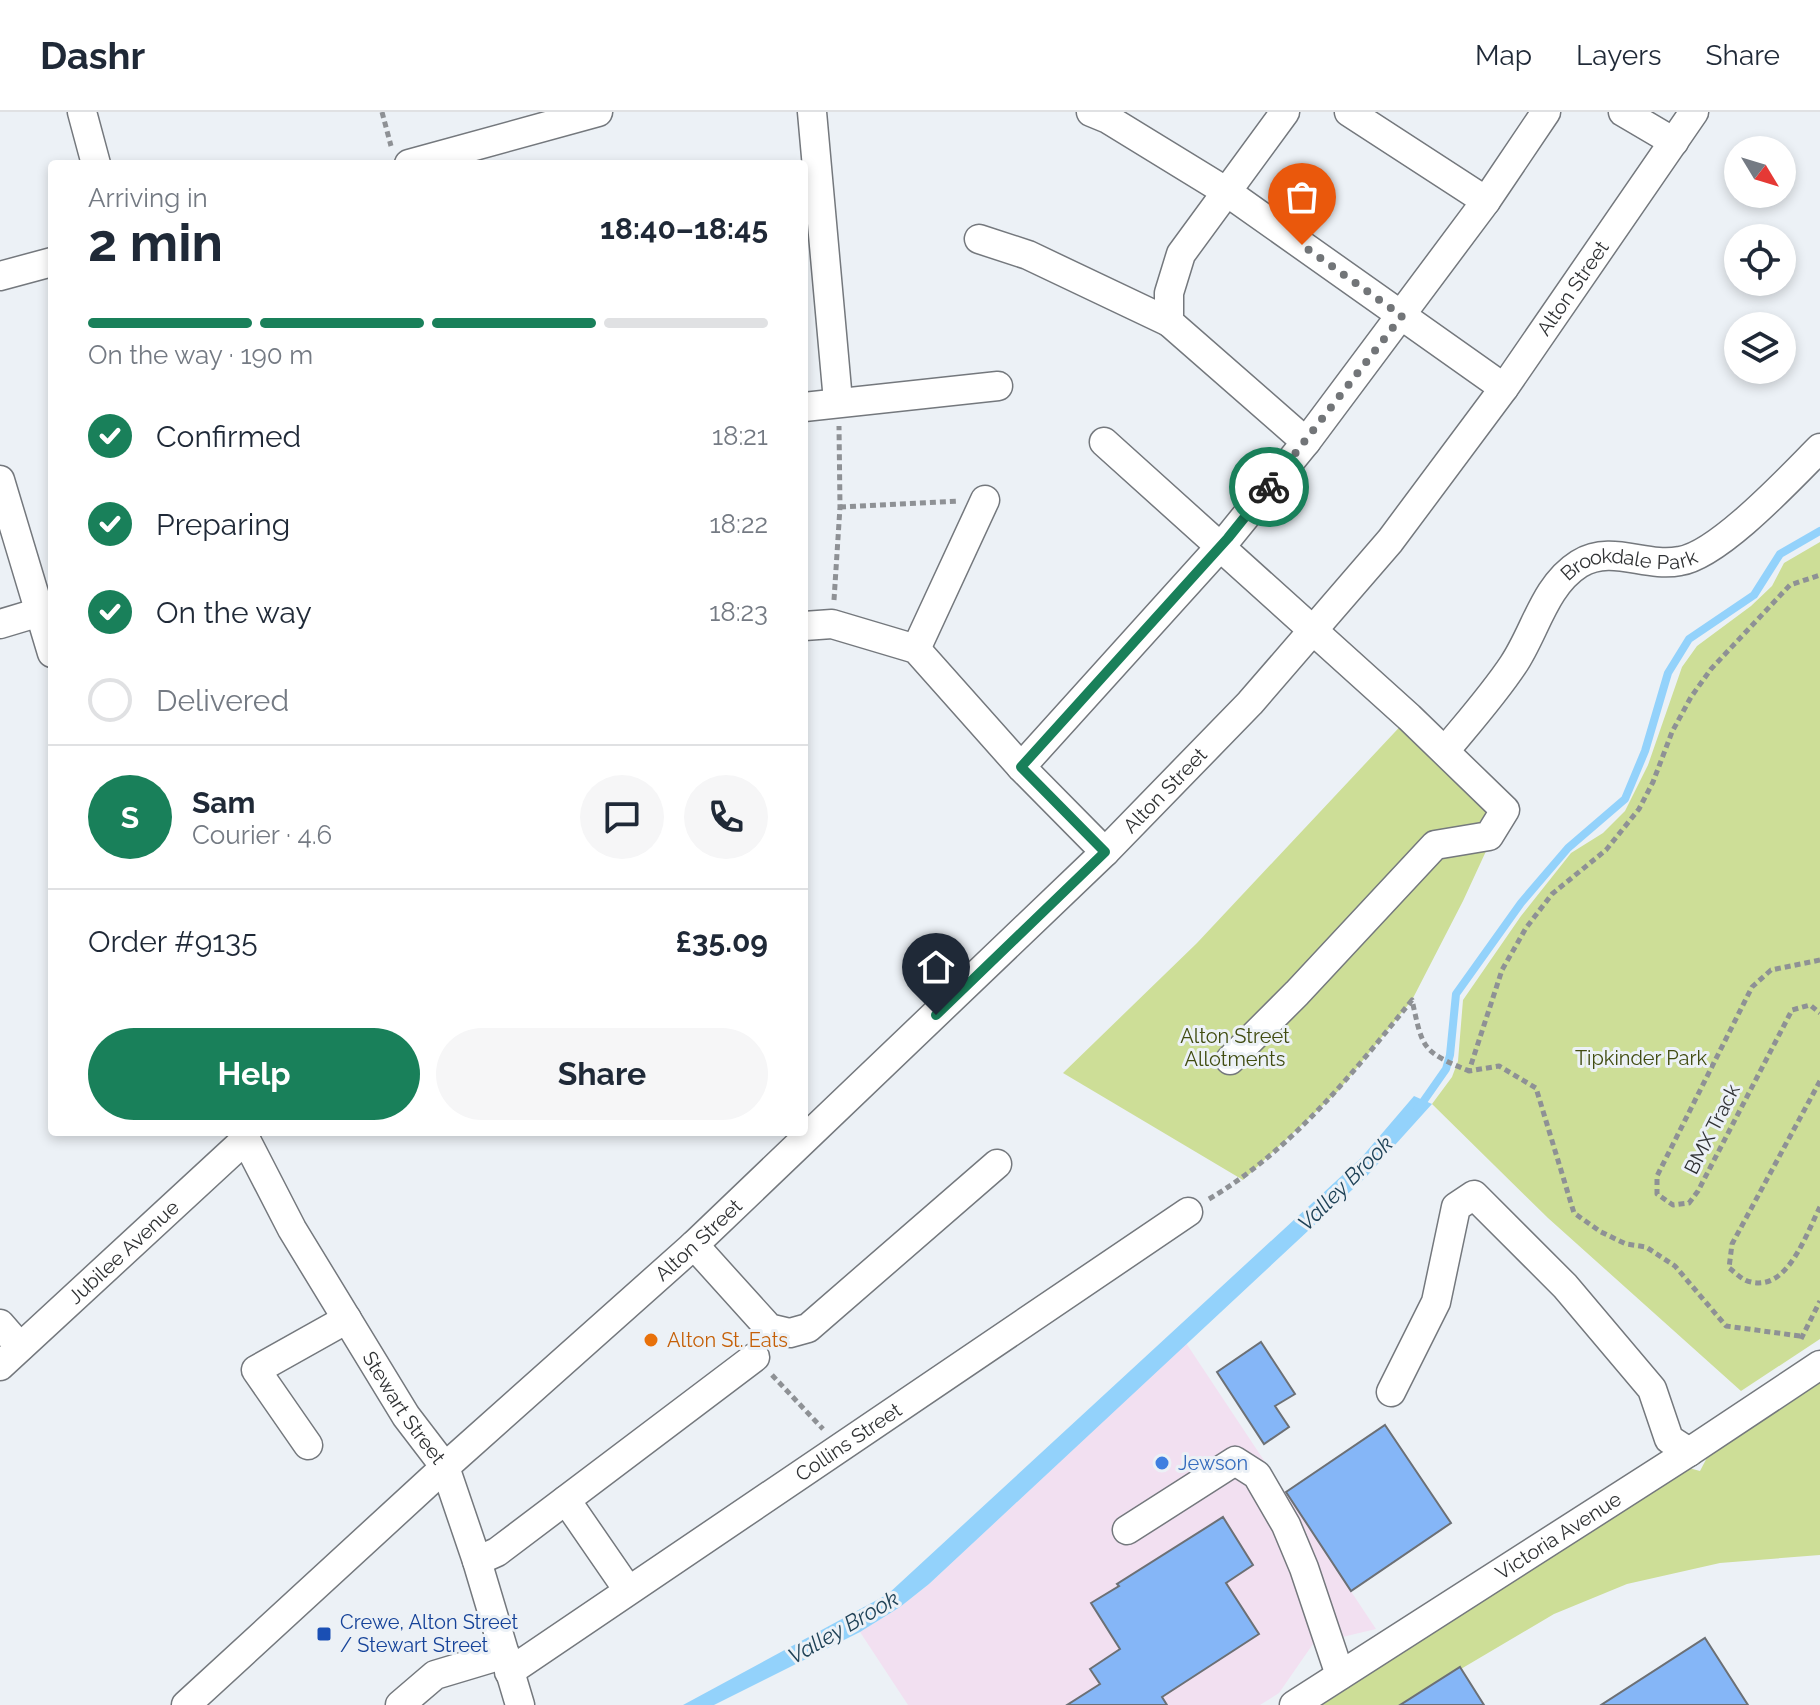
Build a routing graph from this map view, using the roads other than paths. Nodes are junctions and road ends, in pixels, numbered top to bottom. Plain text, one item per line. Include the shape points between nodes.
1 (82, 112) edge
2 (598, 112) edge
3 (812, 112) edge
4 (1285, 112) edge
5 (1349, 112) edge
6 (1546, 112) edge
7 (1623, 112) edge
8 (1694, 112) edge
9 (1103, 114) edge
10 (1674, 142) junction
11 (401, 157) edge
12 (95, 160) edge
13 (1227, 192) junction
14 (1486, 201) junction
15 (979, 239) dead end
16 (48, 263) edge
17 (0, 276) edge
18 (1402, 316) junction
19 (1169, 322) junction
20 (998, 386) dead end
21 (1504, 388) junction
22 (838, 401) junction
23 (808, 406) edge
24 (1104, 442) dead end
25 (1306, 442) junction
26 (1820, 448) edge
27 (0, 480) edge
28 (985, 500) road end
29 (1219, 547) junction
30 (40, 612) junction
31 (0, 624) edge
32 (808, 626) edge
33 (1313, 632) junction
34 (48, 639) edge
35 (916, 649) junction
36 (1445, 751) junction
37 (1021, 767) junction
38 (1105, 852) junction
39 (1230, 1060) dead end
40 (243, 1136) edge
41 (245, 1136) edge
42 (808, 1136) edge
43 (808, 1136) edge
44 (997, 1164) dead end
45 (1188, 1212) road end
46 (694, 1245) junction
47 (347, 1319) junction
48 (0, 1324) edge
49 (10, 1356) edge
50 (755, 1357) road end
51 (1817, 1367) edge
52 (1391, 1392) dead end
53 (308, 1445) dead end
54 (1680, 1458) junction
55 (445, 1467) junction
56 (566, 1500) junction
57 (1127, 1530) dead end
58 (477, 1561) junction
59 (628, 1590) junction
60 (507, 1663) junction
61 (1340, 1675) junction
62 (186, 1705) edge
63 (400, 1705) edge
64 (520, 1705) edge
65 (1294, 1705) edge

1 - 12 street
2 - 11 street
3 - 22 street
4 - 13 street
5 - 14 street
6 - 14 street
7 - 10 street
8 - 10 street, Alton Street
9 - 13 street
10 - 21 street, Alton Street
13 - 18 street
13 - 19 street via 1181,254 1169,293
14 - 18 street
15 - 19 street via 1028,255
16 - 17 street
18 - 21 street
18 - 25 street
19 - 25 street
20 - 22 street
21 - 33 street, Alton Street via 1390,541
22 - 23 street
24 - 29 street
25 - 29 street
26 - 36 street, Brookdale Park via 1711,549 1677,562 1601,556 1565,576 1511,669
27 - 30 street
28 - 35 street
29 - 33 street
29 - 37 street
30 - 31 street
30 - 34 street
32 - 35 street via 832,624
33 - 36 street
33 - 38 street, Alton Street
35 - 37 street
36 - 39 street via 1505,810 1489,836 1435,845
37 - 38 street
38 - 42 street, Alton Street
40 - 49 street, Jubilee Avenue
41 - 47 street, Stewart Street via 292,1229
43 - 46 street, Alton Street
44 - 46 street via 808,1328 790,1333 769,1328
45 - 59 street, Collins Street
46 - 55 street, Alton Street
47 - 53 street via 256,1370
47 - 55 street, Stewart Street via 406,1416
48 - 49 street
50 - 56 street
51 - 54 street, Victoria Avenue
52 - 54 street via 1436,1302 1456,1207 1474,1195 1565,1286 1652,1389
54 - 61 street, Victoria Avenue
55 - 58 street, Stewart Street
55 - 62 street, Alton Street
56 - 58 street
56 - 59 street
57 - 61 street via 1235,1461 1257,1475 1304,1568
58 - 60 street, Stewart Street
59 - 60 street, Collins Street
60 - 63 street, Collins Street via 435,1675
60 - 64 street, Stewart Street
61 - 65 street, Victoria Avenue

